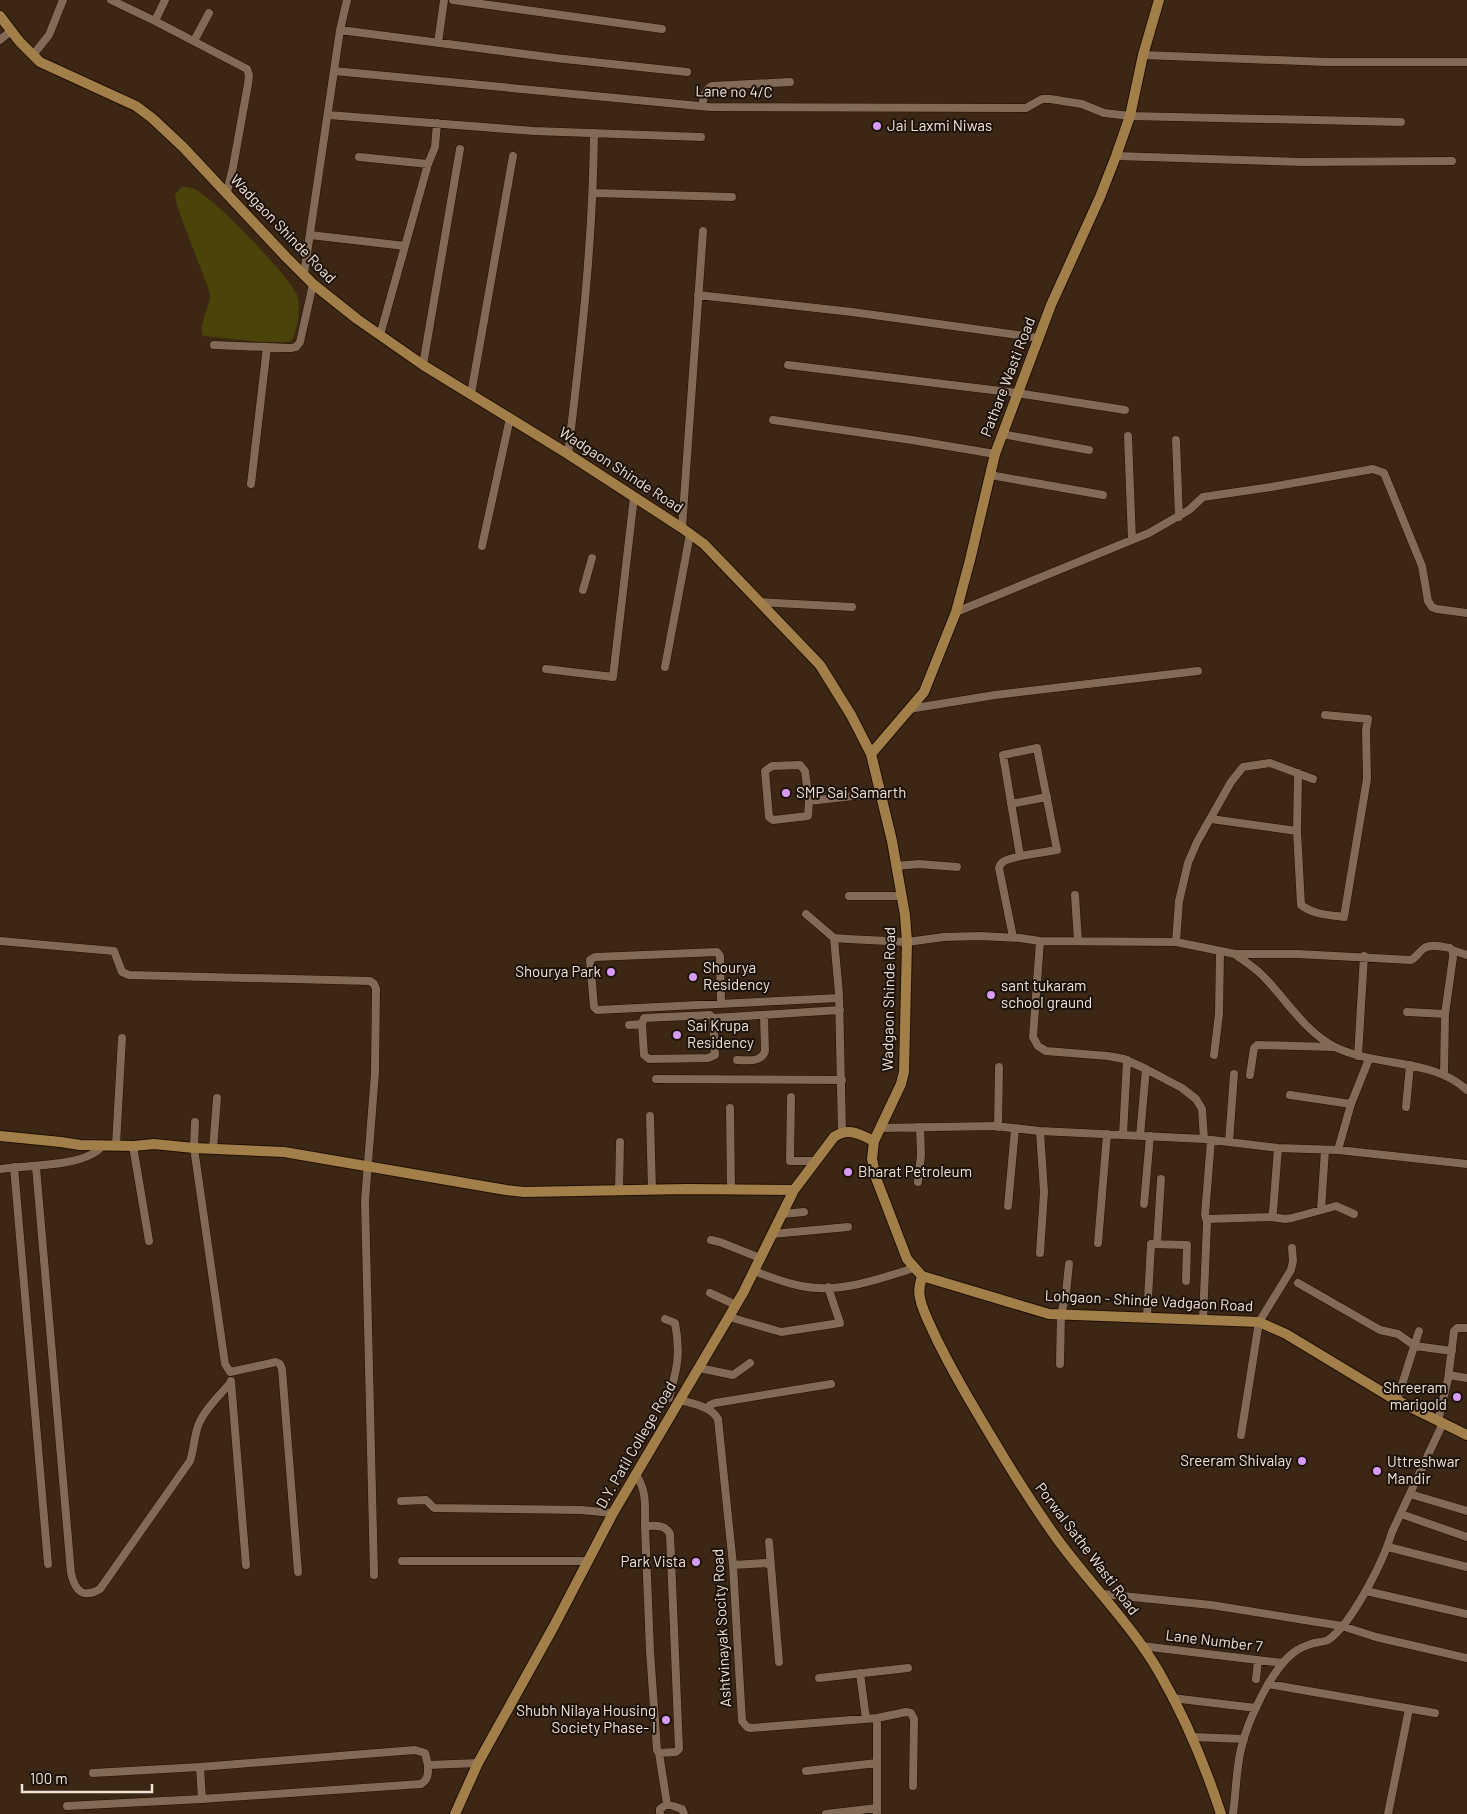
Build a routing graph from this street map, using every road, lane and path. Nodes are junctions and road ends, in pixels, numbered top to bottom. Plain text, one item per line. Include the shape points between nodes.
1 (63, 0) edge
2 (111, 0) edge
3 (165, 0) edge
4 (347, 0) edge
5 (444, 0) edge
6 (453, 0) edge
7 (1160, 0) edge
8 (209, 14) dead end
9 (0, 16) edge
10 (155, 21) junction
11 (662, 29) dead end
12 (340, 30) junction
13 (11, 31) junction
14 (0, 40) edge
15 (194, 41) junction
16 (438, 43) junction
17 (33, 55) junction
18 (1143, 55) junction
19 (1467, 62) edge
20 (334, 71) junction
21 (687, 72) dead end
22 (790, 82) dead end
23 (702, 106) junction
24 (328, 115) junction
25 (1130, 116) junction
26 (1402, 122) dead end
27 (437, 123) junction
28 (594, 133) junction
29 (701, 137) dead end
30 (460, 149) dead end
31 (513, 156) dead end
32 (1116, 156) junction
33 (359, 157) dead end
34 (1452, 161) dead end
35 (428, 164) junction
36 (226, 192) junction
37 (594, 193) junction
38 (732, 197) dead end
39 (703, 231) dead end
40 (310, 235) junction
41 (405, 246) junction
42 (304, 274) junction
43 (313, 284) junction
44 (698, 295) junction
45 (380, 335) junction
46 (1039, 338) junction
47 (214, 345) dead end
48 (267, 347) junction
49 (423, 365) junction
50 (788, 365) dead end
51 (1017, 393) junction
52 (471, 394) junction
53 (1125, 410) dead end
54 (510, 418) junction
55 (773, 420) dead end
56 (1002, 434) junction
57 (1128, 436) dead end
58 (1176, 440) dead end
59 (1088, 450) dead end
60 (568, 454) junction
61 (995, 454) junction
62 (990, 475) junction
63 (251, 484) dead end
64 (1103, 496) dead end
65 (634, 497) junction
66 (1179, 516) junction
67 (686, 531) junction
68 (1132, 540) junction
69 (482, 546) dead end
70 (592, 558) dead end
71 (583, 590) dead end
72 (759, 602) junction
73 (852, 607) dead end
74 (956, 612) junction
75 (1467, 613) edge
76 (665, 667) dead end
77 (546, 669) dead end
78 (1198, 671) dead end
79 (909, 709) junction
80 (1325, 715) dead end
81 (871, 754) junction
82 (1298, 773) junction
83 (1313, 779) dead end
84 (880, 793) junction
85 (1047, 797) junction
86 (808, 801) junction
87 (1011, 804) junction
88 (1211, 819) junction
89 (1297, 831) junction
90 (1020, 856) junction
91 (896, 866) junction
92 (958, 867) dead end
93 (1075, 895) dead end
94 (849, 896) dead end
95 (902, 896) junction
96 (806, 914) dead end
97 (1013, 937) junction
98 (834, 938) junction
99 (0, 941) edge
100 (1040, 941) junction
101 (907, 942) junction
102 (1078, 942) junction
103 (1176, 942) junction
104 (1452, 950) junction
105 (1220, 951) junction
106 (1235, 954) junction
107 (1467, 955) edge
108 (1364, 956) junction
109 (839, 998) junction
110 (722, 1003) junction
111 (840, 1010) junction
112 (1407, 1012) dead end
113 (1445, 1014) junction
114 (764, 1015) junction
115 (713, 1018) junction
116 (642, 1024) junction
117 (629, 1025) dead end
118 (122, 1038) dead end
119 (1334, 1047) junction
120 (1214, 1055) dead end
121 (1358, 1056) junction
122 (1369, 1059) junction
123 (737, 1060) dead end
124 (1127, 1060) junction
125 (1410, 1065) junction
126 (999, 1067) dead end
127 (1146, 1069) junction
128 (1234, 1074) dead end
129 (1250, 1075) dead end
130 (1444, 1075) junction
131 (656, 1079) dead end
132 (842, 1080) junction
133 (1467, 1090) edge
134 (1290, 1095) dead end
135 (791, 1097) dead end
136 (217, 1098) dead end
137 (1351, 1104) junction
138 (1406, 1107) dead end
139 (730, 1108) dead end
140 (650, 1116) dead end
141 (195, 1122) dead end
142 (920, 1127) junction
143 (998, 1127) junction
144 (881, 1128) junction
145 (1015, 1129) junction
146 (1040, 1131) junction
147 (842, 1132) junction
148 (1107, 1134) junction
149 (1123, 1135) junction
150 (0, 1136) edge
151 (1140, 1136) junction
152 (1150, 1136) junction
153 (1207, 1139) junction
154 (620, 1142) dead end
155 (874, 1142) junction
156 (1229, 1142) junction
157 (116, 1145) junction
158 (102, 1146) junction
159 (133, 1146) junction
160 (194, 1148) junction
161 (1278, 1148) junction
162 (213, 1149) junction
163 (1325, 1150) junction
164 (1338, 1150) junction
165 (816, 1161) junction
166 (1467, 1164) edge
167 (367, 1166) junction
168 (14, 1167) junction
169 (36, 1167) junction
170 (0, 1169) edge
171 (1160, 1179) dead end
172 (918, 1182) dead end
173 (619, 1190) junction
174 (652, 1190) junction
175 (731, 1190) junction
176 (794, 1190) junction
177 (1144, 1204) dead end
178 (1008, 1206) dead end
179 (1321, 1210) junction
180 (804, 1212) dead end
181 (782, 1214) junction
182 (1354, 1214) dead end
183 (1271, 1217) junction
184 (1208, 1222) junction
185 (848, 1227) dead end
186 (772, 1234) junction
187 (711, 1240) dead end
188 (149, 1241) dead end
189 (1098, 1243) dead end
190 (1157, 1244) junction
191 (1292, 1248) dead end
192 (1040, 1253) dead end
193 (760, 1258) junction
194 (1069, 1264) dead end
195 (914, 1268) junction
196 (754, 1271) junction
197 (922, 1276) junction
198 (1186, 1281) dead end
199 (1298, 1283) dead end
200 (828, 1287) junction
201 (710, 1293) dead end
202 (736, 1305) junction
203 (1061, 1315) junction
204 (729, 1317) junction
205 (1147, 1317) junction
206 (665, 1319) dead end
207 (1203, 1319) junction
208 (1259, 1322) junction
209 (1467, 1328) edge
210 (1419, 1331) dead end
211 (1415, 1346) junction
212 (1452, 1351) junction
213 (750, 1364) dead end
214 (1060, 1364) dead end
215 (699, 1368) junction
216 (230, 1372) junction
217 (1449, 1375) junction
218 (1467, 1378) edge
219 (231, 1382) junction
220 (831, 1384) dead end
221 (669, 1398) dead end
222 (680, 1400) junction
223 (1397, 1400) junction
224 (709, 1409) junction
225 (1440, 1422) junction
226 (1240, 1435) dead end
227 (1467, 1435) edge
228 (636, 1475) junction
229 (1410, 1494) junction
230 (401, 1501) dead end
231 (1467, 1511) edge
232 (613, 1512) junction
233 (1401, 1514) junction
234 (645, 1526) junction
235 (1467, 1537) edge
236 (769, 1542) dead end
237 (1388, 1547) junction
238 (402, 1560) dead end
239 (588, 1561) junction
240 (48, 1564) dead end
241 (246, 1565) dead end
242 (733, 1565) junction
243 (771, 1566) junction
244 (1467, 1567) edge
245 (298, 1572) dead end
246 (374, 1575) dead end
247 (1366, 1591) junction
248 (1103, 1594) junction
249 (1467, 1614) edge
250 (1342, 1626) junction
251 (1142, 1646) junction
252 (1467, 1658) edge
253 (1258, 1660) junction
254 (779, 1662) dead end
255 (1283, 1663) junction
256 (908, 1668) dead end
257 (860, 1673) junction
258 (820, 1678) dead end
259 (1256, 1679) dead end
260 (1268, 1684) junction
261 (1172, 1698) junction
262 (1256, 1708) junction
263 (1409, 1709) junction
264 (1435, 1713) dead end
265 (878, 1718) junction
266 (866, 1719) junction
267 (1192, 1737) junction
268 (1244, 1739) junction
269 (659, 1753) junction
270 (478, 1763) junction
271 (877, 1763) junction
272 (428, 1765) junction
273 (200, 1767) junction
274 (806, 1771) dead end
275 (93, 1773) dead end
276 (913, 1786) dead end
277 (202, 1799) junction
278 (668, 1804) junction
279 (67, 1806) dead end
280 (877, 1811) edge
281 (455, 1814) edge
282 (660, 1814) edge
283 (684, 1814) edge
284 (826, 1814) edge
285 (1221, 1814) edge
286 (1233, 1814) edge
287 (1388, 1814) edge

1 - 17 street via 49,35
2 - 10 street
3 - 10 street
4 - 12 street
5 - 16 street
6 - 11 street
7 - 18 street, Pathare Wasti Road
8 - 15 street
9 - 13 street, Wadgaon Shinde Road
10 - 15 street
12 - 16 street
12 - 20 street
13 - 14 street
13 - 17 street, Wadgaon Shinde Road
15 - 36 street via 239,63 249,75
16 - 21 street
17 - 36 street, Wadgaon Shinde Road via 40,62 136,106 177,141
18 - 19 street via 1326,62
18 - 25 street, Pathare Wasti Road
20 - 23 street, Lane no 4/C
20 - 24 street
22 - 23 street via 712,86 704,94
23 - 25 street, Lane no 4/C via 1026,108 1042,98 1050,98 1082,104 1104,113
24 - 27 street
24 - 40 street
25 - 26 street, Lane no 4/C
25 - 32 street, Pathare Wasti Road
27 - 28 street
27 - 35 street via 435,147
28 - 29 street
28 - 37 street
30 - 49 street
31 - 52 street
32 - 34 street via 1302,162
32 - 46 street, Pathare Wasti Road
33 - 35 street
35 - 41 street
36 - 42 street, Wadgaon Shinde Road
37 - 38 street
37 - 60 street via 584,324
39 - 44 street
40 - 41 street
40 - 42 street
41 - 45 street
42 - 43 street, Wadgaon Shinde Road
43 - 45 street, Wadgaon Shinde Road
43 - 48 street via 300,342 296,347
44 - 46 street
44 - 67 street
45 - 49 street, Wadgaon Shinde Road
46 - 51 street, Pathare Wasti Road
47 - 48 street
48 - 63 street
49 - 52 street, Wadgaon Shinde Road
50 - 51 street
51 - 53 street
51 - 56 street, Pathare Wasti Road
52 - 54 street, Wadgaon Shinde Road
54 - 60 street, Wadgaon Shinde Road
54 - 69 street
55 - 61 street
56 - 59 street
56 - 61 street, Pathare Wasti Road
57 - 68 street
58 - 66 street
60 - 65 street, Wadgaon Shinde Road
61 - 62 street, Pathare Wasti Road
62 - 64 street
62 - 74 street, Pathare Wasti Road
65 - 67 street, Wadgaon Shinde Road
65 - 77 street via 614,677
66 - 68 street
66 - 75 street via 1209,495 1380,470 1422,566 1428,601 1436,609
67 - 72 street, Wadgaon Shinde Road via 704,544
67 - 76 street
68 - 74 street
70 - 71 street
72 - 73 street
72 - 81 street, Wadgaon Shinde Road via 820,665
74 - 79 street, Pathare Wasti Road via 924,692
78 - 79 street via 995,695
79 - 81 street, Pathare Wasti Road
80 - 89 street via 1368,719 1367,779 1344,917 1318,913 1301,905
81 - 84 street, Wadgaon Shinde Road
82 - 83 street
82 - 88 street via 1270,763 1243,767 1230,782
82 - 89 street
84 - 86 street
84 - 91 street, Wadgaon Shinde Road
85 - 87 street
85 - 87 street via 1037,748 1003,755
85 - 90 street via 1057,850
86 - 86 street via 808,816 777,820 768,817 765,771 772,766 800,764 805,770
87 - 90 street
88 - 89 street
88 - 103 street via 1188,863 1179,902
90 - 97 street via 1000,863 999,868
91 - 92 street
91 - 95 street, Wadgaon Shinde Road
93 - 102 street
94 - 95 street
95 - 101 street, Wadgaon Shinde Road
96 - 98 street
97 - 100 street
97 - 101 street via 944,937
98 - 101 street
98 - 109 street
99 - 167 street via 114,951 122,972 129,975 370,981 376,989 375,1073
100 - 102 street
100 - 124 street via 1033,1037 1038,1046 1046,1051
101 - 144 street, Wadgaon Shinde Road via 904,1072
102 - 103 street
103 - 105 street
104 - 107 street
104 - 108 street via 1431,945 1411,960
104 - 113 street
105 - 106 street
105 - 120 street via 1219,1014
106 - 108 street
106 - 119 street via 1260,973 1295,1014
108 - 121 street
109 - 110 street
109 - 111 street
110 - 110 street via 720,956 717,952 595,957 590,960 593,1004 597,1010
111 - 114 street
111 - 132 street
112 - 113 street
113 - 130 street
114 - 115 street
114 - 123 street via 764,1056 760,1060
115 - 116 street via 706,1014 644,1018
115 - 116 street via 715,1055 708,1058 646,1058
116 - 117 street
118 - 157 street
119 - 121 street
119 - 129 street via 1257,1045
121 - 122 street
122 - 125 street
122 - 137 street
124 - 127 street
124 - 149 street
125 - 130 street
125 - 138 street
126 - 143 street
127 - 151 street
127 - 153 street via 1196,1099 1202,1109
128 - 156 street
130 - 133 street
131 - 132 street
132 - 147 street
134 - 137 street
135 - 165 street via 790,1161
136 - 162 street
137 - 164 street
139 - 175 street
140 - 174 street
141 - 160 street
142 - 143 street
142 - 144 street
142 - 172 street
143 - 145 street
144 - 155 street, Wadgaon Shinde Road
145 - 146 street
145 - 178 street
146 - 148 street
146 - 192 street via 1044,1192
147 - 155 street via 859,1134
147 - 165 street, D.Y. Patil College Road via 834,1137
148 - 149 street
148 - 189 street
149 - 151 street
150 - 158 street
151 - 152 street
152 - 153 street
152 - 177 street
153 - 156 street
153 - 184 street
154 - 173 street
155 - 195 street, Lohgaon - Shinde Vadgaon Road via 872,1160 876,1178 906,1259
156 - 161 street
157 - 158 street
157 - 159 street
158 - 169 street via 85,1158
159 - 160 street via 154,1144
159 - 188 street
160 - 162 street
160 - 216 street via 225,1364
161 - 163 street
161 - 183 street
162 - 167 street via 284,1152
163 - 164 street
163 - 179 street
164 - 166 street
165 - 176 street, D.Y. Patil College Road
167 - 173 street via 524,1192
167 - 246 street via 365,1201
168 - 169 street
168 - 170 street
168 - 240 street
169 - 219 street via 72,1574 78,1590 86,1594 100,1589 190,1461 202,1418
171 - 190 street
173 - 174 street
174 - 175 street
175 - 176 street
176 - 181 street, D.Y. Patil College Road
179 - 182 street via 1336,1206
179 - 183 street via 1285,1219
180 - 181 street
181 - 186 street, D.Y. Patil College Road
183 - 184 street via 1214,1218
184 - 207 street
185 - 186 street
186 - 193 street, D.Y. Patil College Road
187 - 193 street
190 - 198 street via 1187,1245
190 - 205 street via 1151,1244
191 - 208 street via 1294,1260 1291,1270
193 - 196 street, D.Y. Patil College Road
194 - 203 street
195 - 197 street, Lohgaon - Shinde Vadgaon Road
195 - 200 street via 854,1285
196 - 200 street via 804,1287
196 - 202 street, D.Y. Patil College Road
197 - 203 street, Lohgaon - Shinde Vadgaon Road
197 - 248 street, Porwal Sathe Wasti Road via 918,1289 927,1319 967,1396 1030,1499 1059,1541
199 - 211 street via 1380,1330 1398,1334
200 - 204 street via 840,1323 781,1332
201 - 202 street
202 - 204 street, D.Y. Patil College Road
203 - 205 street, Lohgaon - Shinde Vadgaon Road
203 - 214 street
204 - 215 street, D.Y. Patil College Road
205 - 207 street, Lohgaon - Shinde Vadgaon Road
206 - 221 street via 675,1323 679,1342
207 - 208 street, Lohgaon - Shinde Vadgaon Road
208 - 223 street, Lohgaon - Shinde Vadgaon Road via 1286,1334
208 - 226 street
209 - 212 street via 1455,1329
210 - 211 street
211 - 212 street
211 - 223 street
212 - 217 street
213 - 215 street via 734,1375
215 - 222 street, D.Y. Patil College Road
216 - 219 street
216 - 245 street via 276,1362 280,1364
217 - 218 street
217 - 225 street
219 - 241 street
220 - 224 street via 715,1402
222 - 224 street
222 - 228 street, D.Y. Patil College Road
223 - 225 street, Lohgaon - Shinde Vadgaon Road
224 - 242 street, Ashtvinayak Socity Road via 718,1419
225 - 227 street, Lohgaon - Shinde Vadgaon Road
225 - 229 street
228 - 232 street, D.Y. Patil College Road
228 - 234 street via 644,1490
229 - 231 street
229 - 233 street
230 - 232 street via 426,1500 434,1508
232 - 239 street, D.Y. Patil College Road
233 - 235 street
233 - 237 street
234 - 269 street
234 - 269 street via 664,1527 670,1534 679,1748 676,1752
236 - 243 street
237 - 244 street
237 - 247 street
238 - 239 street
239 - 270 street, D.Y. Patil College Road
242 - 243 street via 766,1563
242 - 266 street, Ashtvinayak Socity Road via 742,1721 747,1727
243 - 254 street
247 - 249 street
247 - 250 street
248 - 250 street via 1211,1605
248 - 251 street, Porwal Sathe Wasti Road
250 - 252 street
250 - 255 street via 1327,1641 1293,1652
251 - 253 street, Lane Number 7
251 - 261 street, Porwal Sathe Wasti Road
253 - 255 street, Lane Number 7
253 - 259 street
255 - 260 street
256 - 257 street
257 - 258 street
257 - 266 street
260 - 262 street
260 - 263 street
261 - 262 street
261 - 267 street, Porwal Sathe Wasti Road
262 - 268 street
263 - 264 street
263 - 287 street
265 - 266 street, Ashtvinayak Socity Road
265 - 271 street
265 - 276 street, Ashtvinayak Socity Road via 911,1713 914,1719
267 - 268 street
267 - 285 street, Porwal Sathe Wasti Road
268 - 286 street
269 - 278 street
270 - 272 street
270 - 281 street, D.Y. Patil College Road
271 - 274 street
271 - 280 street
272 - 273 street via 425,1753 415,1750
272 - 277 street via 426,1781 421,1784
273 - 275 street
273 - 277 street
277 - 279 street
278 - 282 street via 660,1809
278 - 283 street via 682,1809
280 - 284 street

